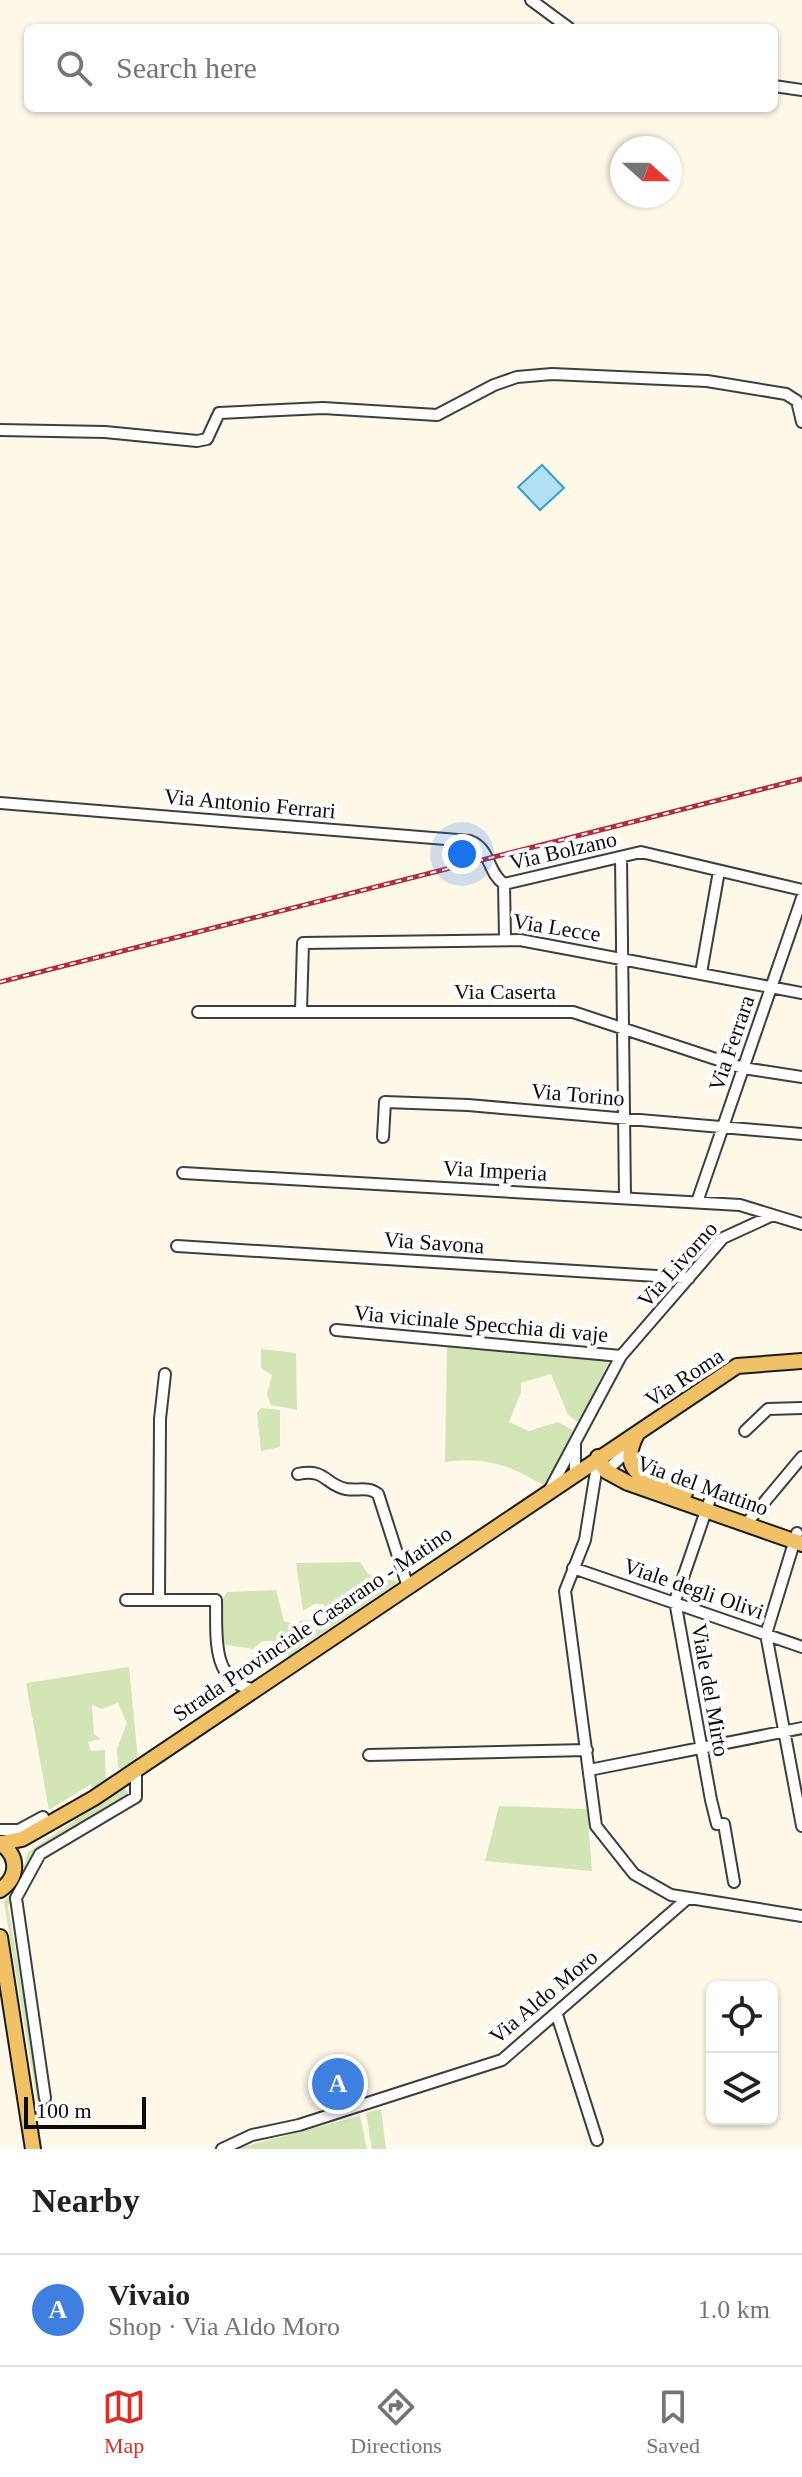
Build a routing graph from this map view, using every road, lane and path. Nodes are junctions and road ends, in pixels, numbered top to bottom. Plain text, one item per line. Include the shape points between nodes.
1 (531, 0) edge
2 (564, 24) edge
3 (778, 87) edge
4 (802, 90) edge
5 (802, 422) edge
6 (0, 430) edge
7 (0, 803) edge
8 (621, 857) junction
9 (487, 858) joint
10 (719, 871) junction
11 (504, 884) junction
12 (802, 890) edge
13 (802, 898) edge
14 (505, 938) junction
15 (622, 958) junction
16 (701, 973) junction
17 (771, 987) junction
18 (802, 993) edge
19 (301, 1010) junction
20 (198, 1012) dead end
21 (623, 1028) junction
22 (743, 1068) junction
23 (802, 1077) edge
24 (624, 1117) junction
25 (723, 1127) junction
26 (802, 1134) edge
27 (383, 1137) dead end
28 (183, 1173) dead end
29 (625, 1198) junction
30 (697, 1202) junction
31 (773, 1215) junction
32 (802, 1224) edge
33 (177, 1246) dead end
34 (689, 1278) junction
35 (336, 1330) dead end
36 (621, 1356) junction
37 (802, 1361) edge
38 (165, 1374) dead end
39 (802, 1408) edge
40 (745, 1431) dead end
41 (637, 1434) junction
42 (575, 1441) junction
43 (631, 1448) junction
44 (567, 1457) junction
45 (802, 1457) edge
46 (596, 1458) junction
47 (606, 1471) junction
48 (575, 1473) junction
49 (298, 1474) dead end
50 (550, 1489) junction
51 (708, 1506) junction
52 (747, 1520) junction
53 (799, 1538) edge
54 (573, 1568) junction
55 (407, 1584) junction
56 (126, 1600) dead end
57 (159, 1600) junction
58 (675, 1601) junction
59 (766, 1634) junction
60 (802, 1647) edge
61 (252, 1689) junction
62 (802, 1728) edge
63 (784, 1731) junction
64 (701, 1748) junction
65 (587, 1750) junction
66 (369, 1755) dead end
67 (136, 1770) junction
68 (589, 1770) junction
69 (46, 1821) junction
70 (802, 1826) edge
71 (1, 1839) edge
72 (15, 1866) junction
73 (734, 1882) dead end
74 (1, 1892) edge
75 (688, 1898) junction
76 (802, 1916) edge
77 (0, 1937) edge
78 (557, 2015) junction
79 (45, 2098) dead end
80 (597, 2140) dead end
81 (33, 2149) edge
82 (222, 2149) edge

1 - 2 street
3 - 4 street
5 - 6 street via 797,401 786,394 707,381 552,374 494,385 437,415 323,408 219,413 207,439 197,441
7 - 9 street, Via Antonio Ferrari via 470,841 482,847
8 - 10 street, Via Bolzano via 641,852
8 - 11 street, Via Bolzano
8 - 15 street
9 - 11 street, Via Bolzano
10 - 12 street, Via Bolzano
10 - 16 street
11 - 14 street
13 - 17 street, Via Ferrara
14 - 15 street, Via Lecce
14 - 19 street, Via Lecce via 303,943
15 - 16 street, Via Lecce
15 - 21 street
16 - 17 street, Via Lecce
17 - 18 street, Via Lecce
17 - 22 street, Via Ferrara
19 - 20 street, Via Caserta
19 - 21 street, Via Caserta via 573,1012
21 - 22 street, Via Caserta
21 - 24 street
22 - 23 street, Via Caserta
22 - 25 street, Via Ferrara
24 - 25 street, Via Torino
24 - 27 street, Via Torino via 385,1102
24 - 29 street
25 - 26 street, Via Torino
25 - 30 street, Via Ferrara
28 - 29 street, Via Imperia
29 - 30 street, Via Imperia
30 - 31 street, Via Imperia via 740,1205
31 - 32 street, Via Imperia
31 - 34 street, Via Livorno via 723,1238
33 - 34 street, Via Savona
34 - 36 street, Via Livorno
35 - 36 street, Via vicinale Specchia di vaje
36 - 42 street, Via Livorno
37 - 41 main road, Via Roma via 737,1366
38 - 57 street
39 - 40 street via 768,1409
41 - 43 main road, Via del Mattino
41 - 46 main road, Via Roma
42 - 44 street, Via Livorno
42 - 46 street via 582,1453
42 - 48 street
43 - 47 street
43 - 51 main road, Via del Mattino via 629,1461 641,1475
44 - 48 street via 567,1470
44 - 50 street, Via Livorno
45 - 52 street
46 - 47 main road, Via del Mattino
46 - 48 main road, Strada Provinciale Casarano - Matino
46 - 54 street via 585,1540
47 - 51 main road, Via del Mattino via 628,1483
48 - 50 main road, Strada Provinciale Casarano - Matino
49 - 55 street via 320,1473 346,1489 372,1489 378,1494
50 - 55 main road, Strada Provinciale Casarano - Matino
51 - 52 main road, Via del Mattino
51 - 58 street, Viale del Mirto
52 - 53 main road, Via del Mattino
53 - 59 street
54 - 58 street, Viale degli Olivi
54 - 65 street via 565,1591
55 - 61 main road, Strada Provinciale Casarano - Matino
56 - 57 street
57 - 61 street via 216,1600 224,1672 240,1687
58 - 59 street, Viale degli Olivi
58 - 64 street, Viale del Mirto
59 - 60 street, Viale degli Olivi
59 - 63 street
61 - 67 main road, Strada Provinciale Casarano - Matino
62 - 63 street
63 - 64 street
63 - 70 street
64 - 68 street
64 - 73 street, Viale del Mirto via 717,1824 724,1824
65 - 66 street
65 - 68 street
67 - 69 main road, Strada Provinciale Casarano - Matino
67 - 79 street via 136,1797 40,1854 16,1898
68 - 75 street via 596,1826 634,1874 671,1895
69 - 71 main road, Strada Provinciale Casarano - Matino via 22,1839
69 - 72 main road, Strada Provinciale Casarano - Matino
71 - 72 main road, Strada Provinciale Casarano - Matino
72 - 74 main road, Strada Provinciale Casarano - Matino
75 - 76 street
75 - 78 street, Via Aldo Moro
77 - 81 main road
78 - 80 street
78 - 82 street, Via Aldo Moro via 502,2060 252,2135

